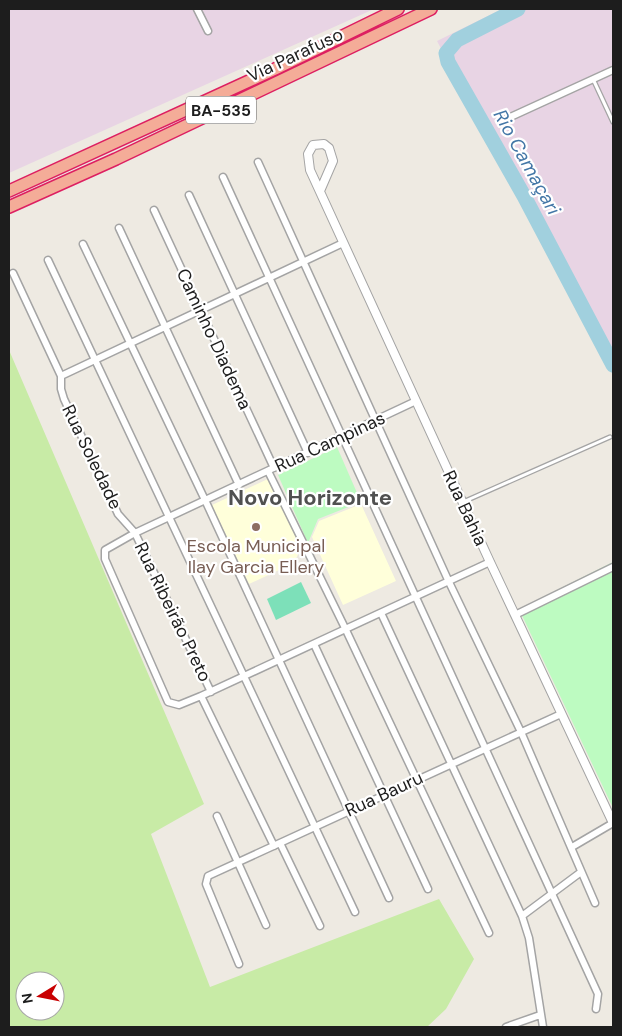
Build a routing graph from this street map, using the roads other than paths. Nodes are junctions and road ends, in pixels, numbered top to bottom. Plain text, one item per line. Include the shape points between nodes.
1 (197, 9) edge
2 (398, 9) edge
3 (431, 9) edge
4 (208, 31) dead end
5 (613, 70) edge
6 (593, 79) junction
7 (506, 120) dead end
8 (613, 122) edge
9 (258, 162) dead end
10 (223, 177) dead end
11 (9, 191) edge
12 (320, 191) junction
13 (189, 195) dead end
14 (9, 207) edge
15 (154, 210) dead end
16 (119, 228) dead end
17 (343, 243) junction
18 (83, 244) dead end
19 (48, 260) dead end
20 (303, 262) junction
21 (13, 273) dead end
22 (268, 278) junction
23 (234, 293) junction
24 (200, 309) junction
25 (164, 326) junction
26 (130, 342) junction
27 (96, 358) junction
28 (61, 376) junction
29 (416, 401) junction
30 (376, 421) junction
31 (610, 437) dead end
32 (341, 438) junction
33 (308, 453) junction
34 (271, 470) junction
35 (239, 485) junction
36 (205, 500) junction
37 (462, 502) junction
38 (170, 516) junction
39 (134, 532) junction
40 (490, 562) junction
41 (613, 567) edge
42 (449, 582) junction
43 (415, 597) junction
44 (382, 613) junction
45 (515, 614) junction
46 (345, 628) junction
47 (314, 644) junction
48 (278, 661) junction
49 (245, 676) junction
50 (211, 692) junction
51 (201, 696) junction
52 (561, 714) junction
53 (521, 732) junction
54 (486, 747) junction
55 (451, 763) junction
56 (417, 779) junction
57 (384, 794) junction
58 (348, 811) junction
59 (217, 816) dead end
60 (613, 823) edge
61 (315, 826) junction
62 (277, 844) junction
63 (572, 847) junction
64 (238, 862) junction
65 (581, 872) junction
66 (428, 889) dead end
67 (552, 895) junction
68 (388, 898) dead end
69 (595, 903) dead end
70 (355, 912) dead end
71 (522, 916) junction
72 (266, 926) dead end
73 (320, 926) dead end
74 (489, 933) dead end
75 (240, 964) dead end
76 (596, 1009) dead end
77 (540, 1015) junction
78 (506, 1027) edge
79 (543, 1027) edge

1 - 4 street
2 - 11 highway, Via Parafuso / BA-535 via 275,70
3 - 14 highway, Via Parafuso / BA-535
5 - 6 street
6 - 7 street
6 - 8 lane
9 - 20 street
10 - 22 street
12 - 12 street, Rua Bahia via 333,161 324,144 310,148 307,161
12 - 17 street, Rua Bahia
13 - 23 street
15 - 24 street, Caminho Diadema
16 - 25 street
17 - 20 street
17 - 29 street, Rua Bahia
18 - 26 street
19 - 27 street
20 - 22 street
20 - 30 street
21 - 28 street, Rua Soledade
22 - 23 street
22 - 32 street
23 - 24 street
23 - 33 street
24 - 25 street
24 - 34 street, Caminho Diadema
25 - 26 street
25 - 35 street
26 - 27 street
26 - 36 street
27 - 28 street
27 - 38 street
28 - 39 street, Rua Soledade via 64,399 95,466 118,514
29 - 30 street, Rua Campinas
29 - 37 street, Rua Bahia
30 - 32 street, Rua Campinas
30 - 42 street
31 - 37 lane
32 - 33 street, Rua Campinas
32 - 43 street
33 - 34 street, Rua Campinas
34 - 35 street, Rua Campinas
34 - 46 street, Caminho Diadema
35 - 36 street, Rua Campinas
36 - 38 street, Rua Campinas
36 - 48 street
37 - 40 street, Rua Bahia
38 - 39 street, Rua Campinas
38 - 49 street
39 - 50 street, Rua Ribeirão Preto
39 - 51 street, Rua Campinas via 106,550 104,556 168,702 178,705
40 - 42 street
40 - 45 street, Rua Bahia
41 - 45 street
42 - 43 street
42 - 53 street
43 - 44 street
43 - 54 street
44 - 46 street
44 - 55 street
45 - 52 street, Rua Bahia
46 - 47 street
46 - 56 street, Caminho Diadema
47 - 48 street
47 - 57 street
48 - 49 street
48 - 58 street
49 - 50 street
49 - 61 street
50 - 51 street
51 - 62 street
52 - 53 street, Rua Bauru
52 - 60 street, Rua Bahia
53 - 54 street, Rua Bauru
53 - 63 street
54 - 55 street, Rua Bauru
54 - 67 street
55 - 56 street, Rua Bauru
55 - 71 street
56 - 57 street, Rua Bauru
56 - 74 street, Caminho Diadema
57 - 58 street, Rua Bauru
57 - 66 street
58 - 61 street, Rua Bauru
58 - 68 street
59 - 64 street
60 - 63 street
61 - 62 street, Rua Bauru
61 - 70 street
62 - 64 street, Rua Bauru
62 - 73 street
63 - 65 street
64 - 72 street
64 - 75 street, Rua Bauru via 208,876 206,884
65 - 67 street
65 - 69 street
67 - 71 street
67 - 76 street via 598,994
71 - 77 street via 529,938
77 - 78 street
77 - 79 street

